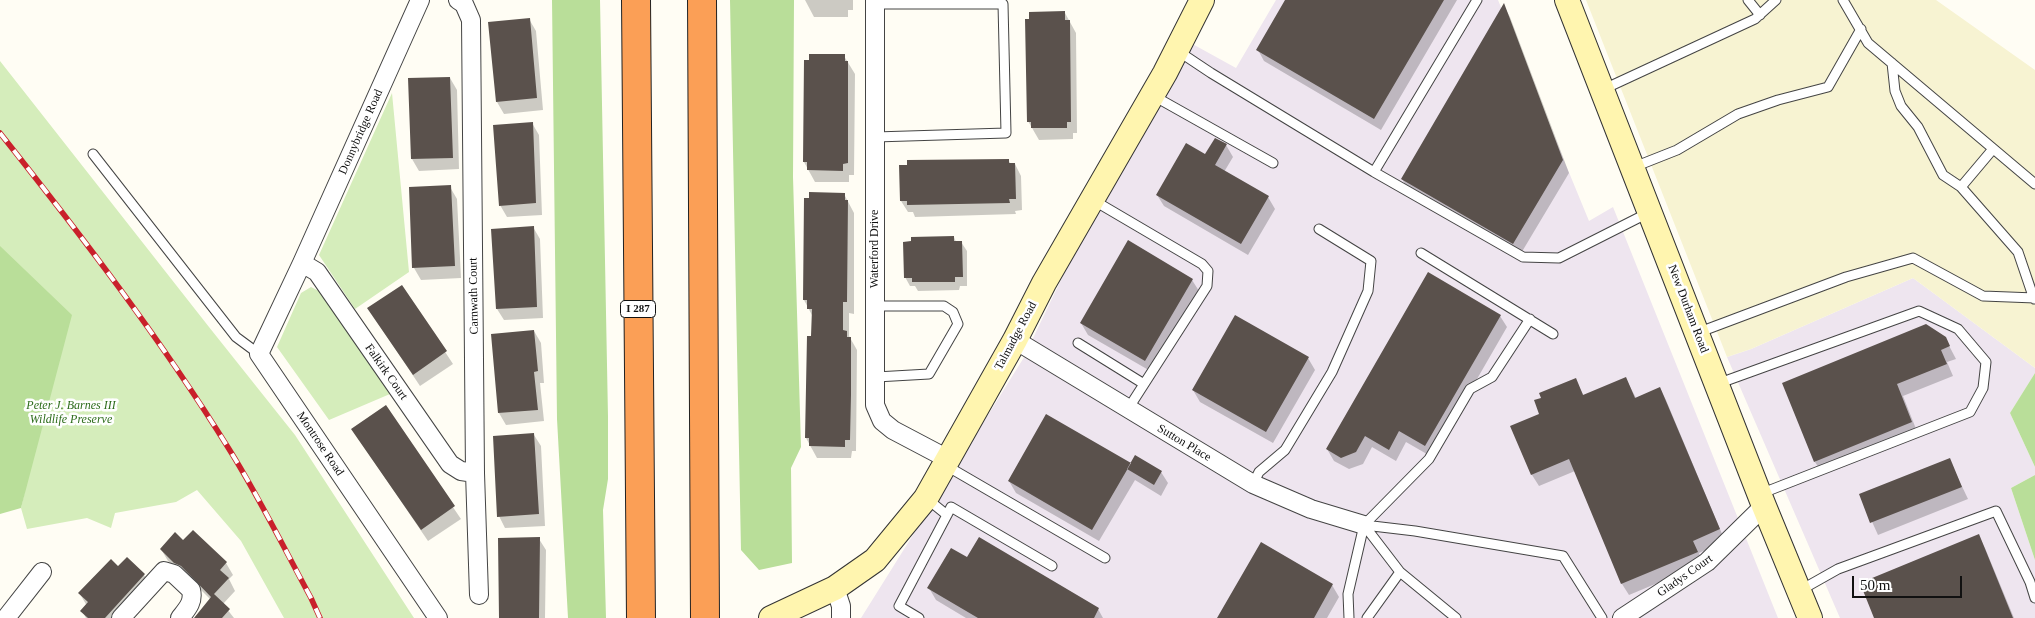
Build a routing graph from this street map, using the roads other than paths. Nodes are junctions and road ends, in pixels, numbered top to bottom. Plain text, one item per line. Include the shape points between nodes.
1 (420, 0) edge
2 (458, 0) edge
3 (636, 0) edge
4 (702, 0) edge
5 (1202, 0) edge
6 (1477, 0) edge
7 (1567, 0) edge
8 (1748, 0) edge
9 (1776, 0) edge
10 (1843, 0) edge
11 (875, 2) edge
12 (1760, 15) junction
13 (1861, 29) junction
14 (1177, 50) junction
15 (1892, 63) junction
16 (1602, 89) junction
17 (1152, 95) junction
18 (875, 137) junction
19 (1993, 149) junction
20 (93, 154) dead end
21 (1273, 163) dead end
22 (1633, 168) junction
23 (1374, 172) junction
24 (2035, 184) edge
25 (1961, 187) junction
26 (1092, 199) junction
27 (1650, 212) junction
28 (1319, 229) dead end
29 (1421, 253) dead end
30 (302, 263) junction
31 (2034, 299) edge
32 (875, 306) junction
33 (1530, 319) junction
34 (1697, 333) junction
35 (1554, 334) dead end
36 (1014, 340) junction
37 (1078, 343) dead end
38 (259, 354) junction
39 (876, 377) junction
40 (1144, 384) junction
41 (1717, 384) junction
42 (1128, 409) junction
43 (946, 462) junction
44 (475, 473) junction
45 (1253, 484) junction
46 (926, 498) junction
47 (1762, 500) junction
48 (947, 514) junction
49 (1364, 525) junction
50 (1105, 558) dead end
51 (1052, 566) dead end
52 (42, 572) dead end
53 (1400, 572) junction
54 (835, 588) junction
55 (1799, 591) junction
56 (479, 595) dead end
57 (2035, 598) edge
58 (13, 614) edge
59 (121, 618) edge
60 (180, 618) edge
61 (438, 618) edge
62 (641, 618) edge
63 (705, 618) edge
64 (771, 618) edge
65 (841, 618) edge
66 (920, 618) edge
67 (1349, 618) edge
68 (1366, 618) edge
69 (1456, 618) edge
70 (1602, 618) edge
71 (1622, 618) edge
72 (1810, 618) edge

1 - 30 street, Donnybridge Road
2 - 44 street, Carnwath Court via 464,4 471,20
3 - 62 highway, I 287
4 - 63 highway
5 - 14 street, Talmadge Road
6 - 23 lane
7 - 16 street, New Durham Road
8 - 12 lane
9 - 12 lane
10 - 13 lane
11 - 18 street, Waterford Drive
11 - 18 lane via 1003,4 1006,133
12 - 16 lane
13 - 15 lane via 1868,43
13 - 22 lane via 1828,87 1738,114 1677,150
14 - 17 street, Talmadge Road
14 - 23 lane
15 - 19 lane
15 - 25 lane via 1895,91 1901,106 1918,127 1943,175
16 - 22 street, New Durham Road
17 - 21 lane
17 - 26 street, Talmadge Road
18 - 32 street, Waterford Drive
19 - 24 lane
19 - 25 lane
20 - 38 lane via 236,337
22 - 27 street, New Durham Road
23 - 27 lane via 1523,257 1559,258
25 - 31 lane via 2018,252
26 - 36 street, Talmadge Road
26 - 40 lane via 1202,264 1208,271 1207,286
27 - 34 street, New Durham Road
28 - 45 lane via 1371,261 1368,291 1332,372 1285,450 1260,472
29 - 33 lane
30 - 38 street
30 - 44 street, Falkirk Court via 317,272 450,464 461,471
31 - 34 lane via 1983,296 1914,258 1846,277
32 - 39 street, Waterford Drive
32 - 39 lane via 944,306 953,312 958,324 929,374
33 - 35 lane
33 - 49 lane via 1492,377 1470,389 1429,458
34 - 41 street, New Durham Road
36 - 42 street, Sutton Place
36 - 43 street, Talmadge Road
37 - 40 lane
38 - 61 street, Montrose Road
39 - 43 street, Waterford Drive via 875,405 882,421
40 - 42 lane
41 - 47 street, New Durham Road
41 - 47 lane via 1919,311 1958,329 1986,362 1983,388 1970,412
42 - 45 street, Sutton Place
43 - 46 street, Talmadge Road
43 - 50 lane
44 - 56 street, Carnwath Court
45 - 49 street, Sutton Place via 1310,509
46 - 48 lane
46 - 54 street, Talmadge Road via 874,560
47 - 55 street, New Durham Road
47 - 71 street, Gladys Court via 1707,562
48 - 51 lane via 951,507
48 - 66 lane via 899,606
49 - 53 lane
49 - 67 lane via 1348,594
49 - 70 lane via 1416,530 1563,556
52 - 58 street
53 - 68 lane
53 - 69 lane
54 - 64 street, Talmadge Road
54 - 65 street
55 - 57 lane via 1838,569 1996,511
55 - 72 street, New Durham Road
59 - 60 street via 164,571 174,574 191,590 190,605

